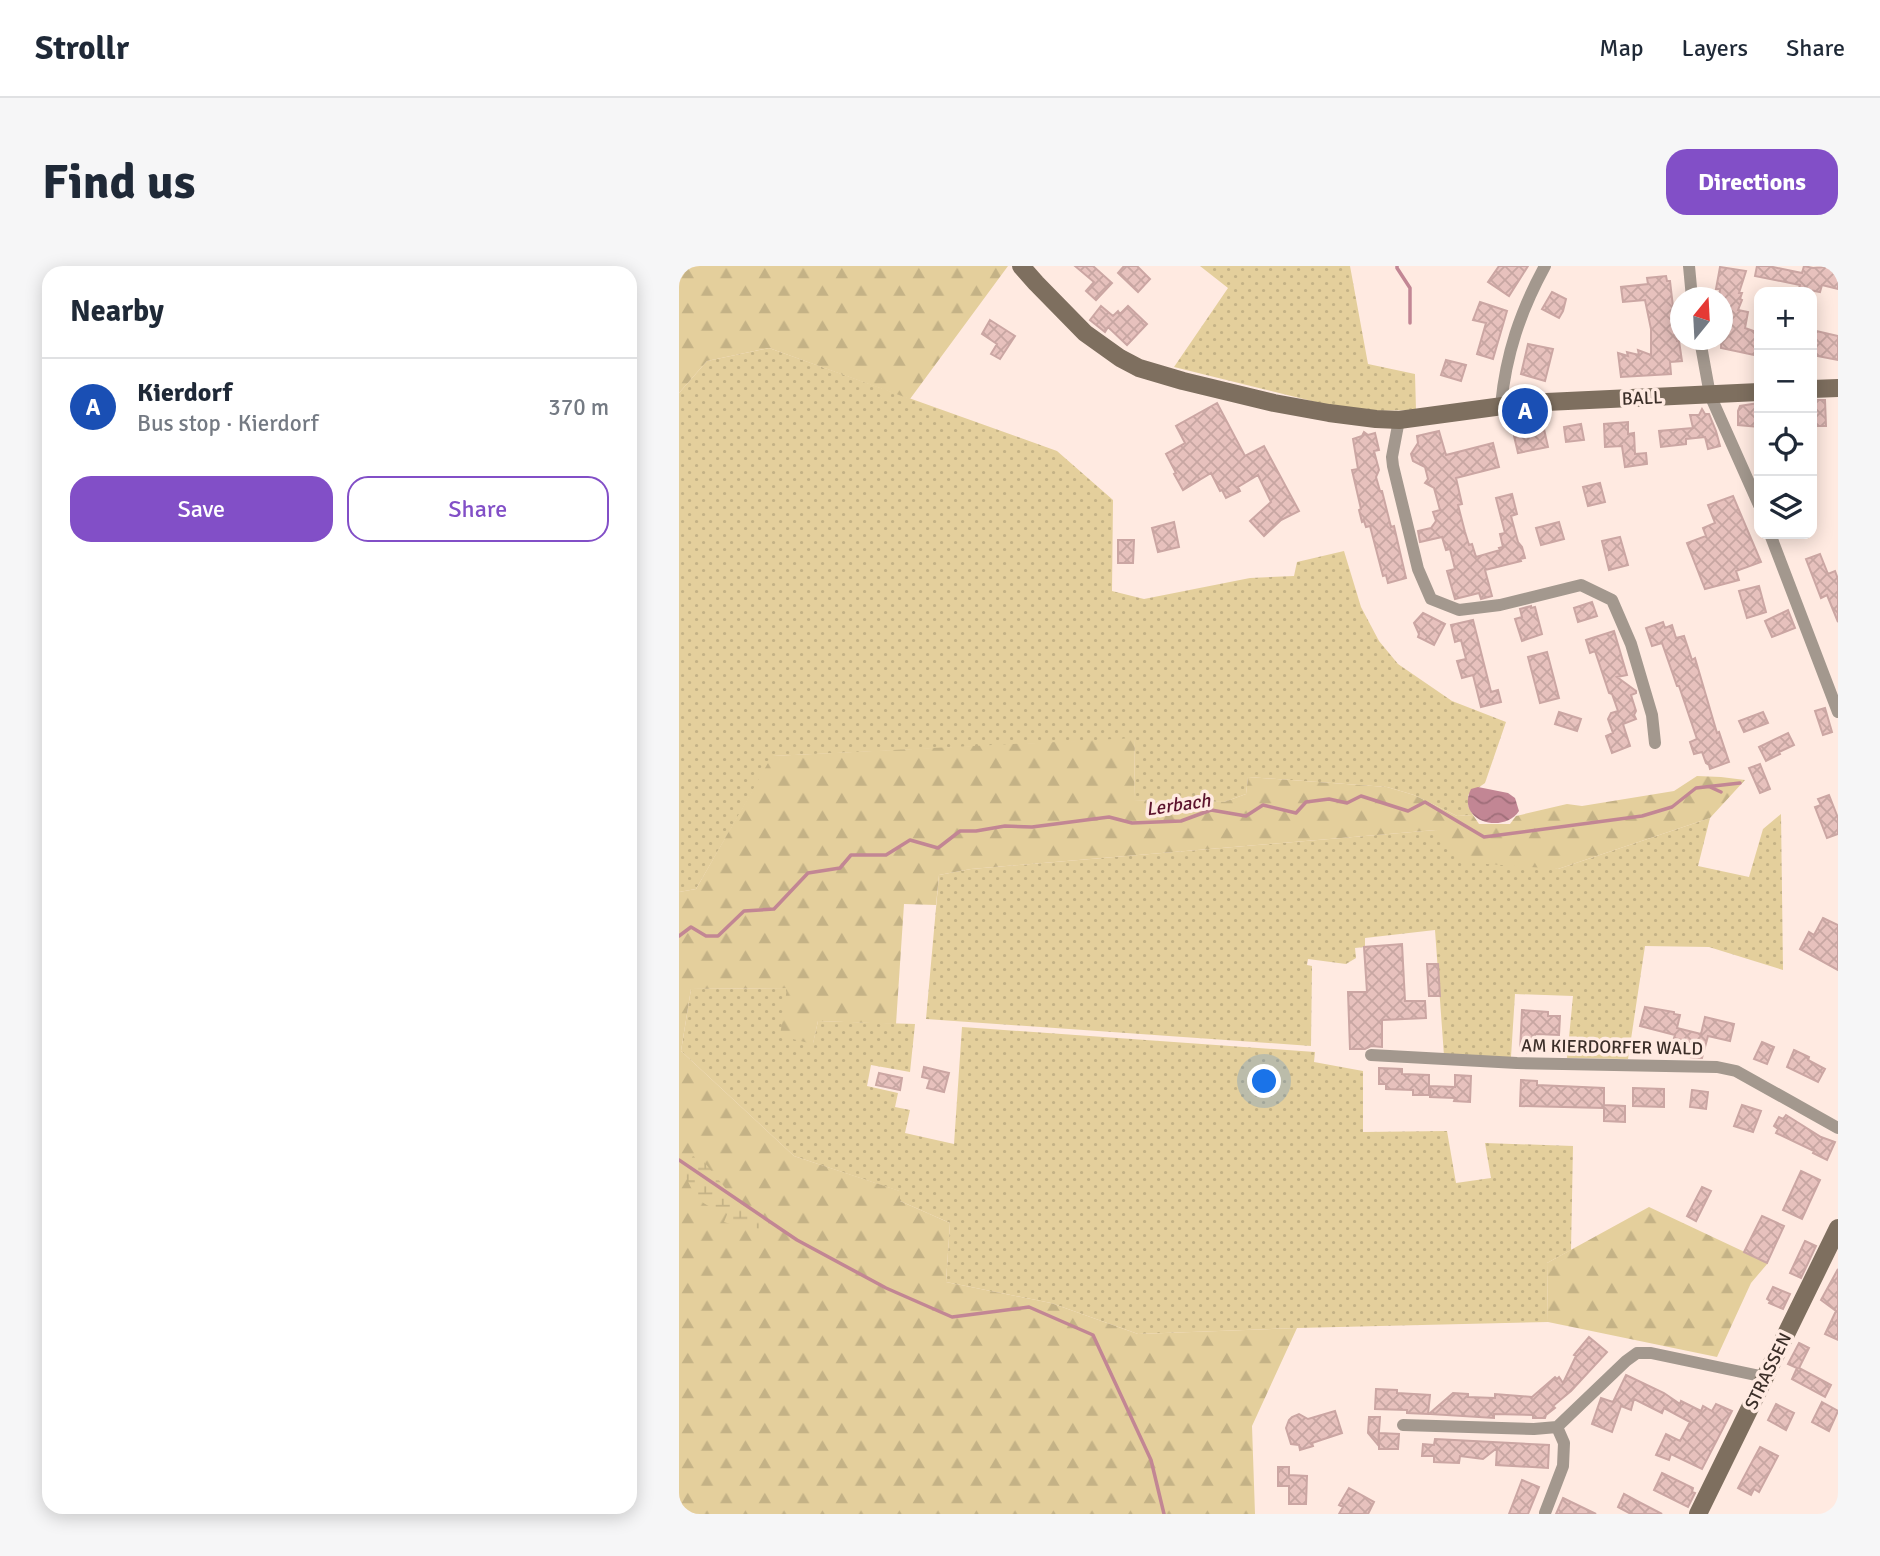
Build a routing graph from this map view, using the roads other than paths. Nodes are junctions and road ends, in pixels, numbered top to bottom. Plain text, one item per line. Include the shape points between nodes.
1 (1021, 266) edge
2 (1545, 266) edge
3 (1689, 266) edge
4 (1691, 287) edge
5 (1702, 350) edge
6 (1838, 388) edge
7 (1817, 389) edge
8 (1754, 392) edge
9 (1710, 395) junction
10 (1501, 405) junction
11 (1399, 420) junction
12 (1754, 494) edge
13 (1772, 539) edge
14 (1838, 712) edge
15 (1655, 743) dead end
16 (1371, 1055) dead end
17 (1838, 1128) edge
18 (1838, 1228) edge
19 (1765, 1377) junction
20 (1403, 1425) dead end
21 (1557, 1427) junction
22 (1545, 1513) edge
23 (1698, 1514) edge

1 - 11 main road, BALL via 1084,333 1139,368 1274,403
2 - 10 street via 1529,295 1509,352
3 - 4 street
5 - 9 street
6 - 7 main road
8 - 9 main road, BALL
9 - 10 main road, BALL
9 - 12 street
10 - 11 main road, BALL
11 - 15 street via 1393,466 1418,569 1431,599 1459,610 1581,585 1612,600 1652,715
13 - 14 street
16 - 17 street, AM KIERDORFER WALD via 1717,1067 1736,1071
18 - 19 main road, STRASSEN
19 - 21 street via 1667,1355 1637,1353
19 - 23 main road, STRASSEN
20 - 21 street
21 - 22 street via 1564,1443 1563,1466

